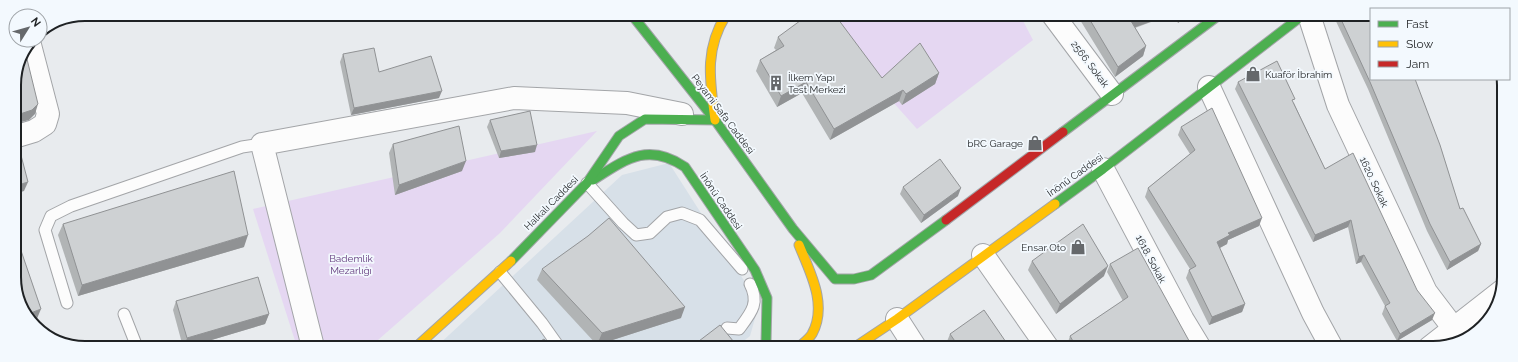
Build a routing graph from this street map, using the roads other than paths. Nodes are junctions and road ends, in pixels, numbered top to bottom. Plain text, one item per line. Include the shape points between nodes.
1 (637, 21) edge
2 (722, 21) edge
3 (1058, 21) edge
4 (1211, 21) edge
5 (1295, 21) edge
6 (1311, 21) edge
7 (31, 50) edge
8 (1209, 87) junction
9 (1112, 94) junction
10 (715, 120) junction
11 (21, 135) edge
12 (262, 144) junction
13 (1103, 169) junction
14 (587, 183) junction
15 (793, 229) junction
16 (983, 255) junction
17 (500, 272) junction
18 (1492, 302) edge
19 (67, 303) dead end
20 (124, 314) dead end
21 (897, 320) junction
22 (727, 328) dead end
23 (1458, 333) edge
24 (1445, 340) edge
25 (135, 341) edge
26 (311, 341) edge
27 (423, 341) edge
28 (555, 341) edge
29 (766, 341) edge
30 (805, 341) edge
31 (864, 341) edge
32 (911, 341) edge
33 (1043, 341) edge
34 (1196, 341) edge
35 (1328, 341) edge

1 - 10 main road, Peyami Safa Caddesi
2 - 10 main road via 712,40 709,67
3 - 9 street, 2566. Sokak
4 - 9 main road
5 - 8 main road, İnönü Caddesi
6 - 23 street, 1620. Sokak via 1338,105 1426,292
7 - 11 street via 48,114 45,124
8 - 13 main road, İnönü Caddesi
8 - 35 street
9 - 15 main road via 1032,157 870,275 854,279 835,279
10 - 12 street via 627,103 514,98
10 - 14 main road, Halkalı Caddesi via 645,119 619,136
10 - 15 main road, Peyami Safa Caddesi
12 - 19 lane via 235,150 71,206 51,216 45,230
12 - 26 street
13 - 16 main road, İnönü Caddesi
13 - 34 street, 1618. Sokak
14 - 17 main road, Halkalı Caddesi
14 - 22 lane via 636,235 650,233 667,217 682,213 700,220 741,266 755,293 753,312 740,329
14 - 29 main road, İnönü Caddesi via 622,162 649,153 674,158 685,167 763,285 767,298
15 - 30 main road via 816,289 819,314 812,333
16 - 21 main road, İnönü Caddesi
16 - 33 street
17 - 27 main road, Halkalı Caddesi
17 - 28 lane
18 - 23 street
20 - 25 lane
21 - 31 main road, İnönü Caddesi
21 - 32 street
23 - 24 street

